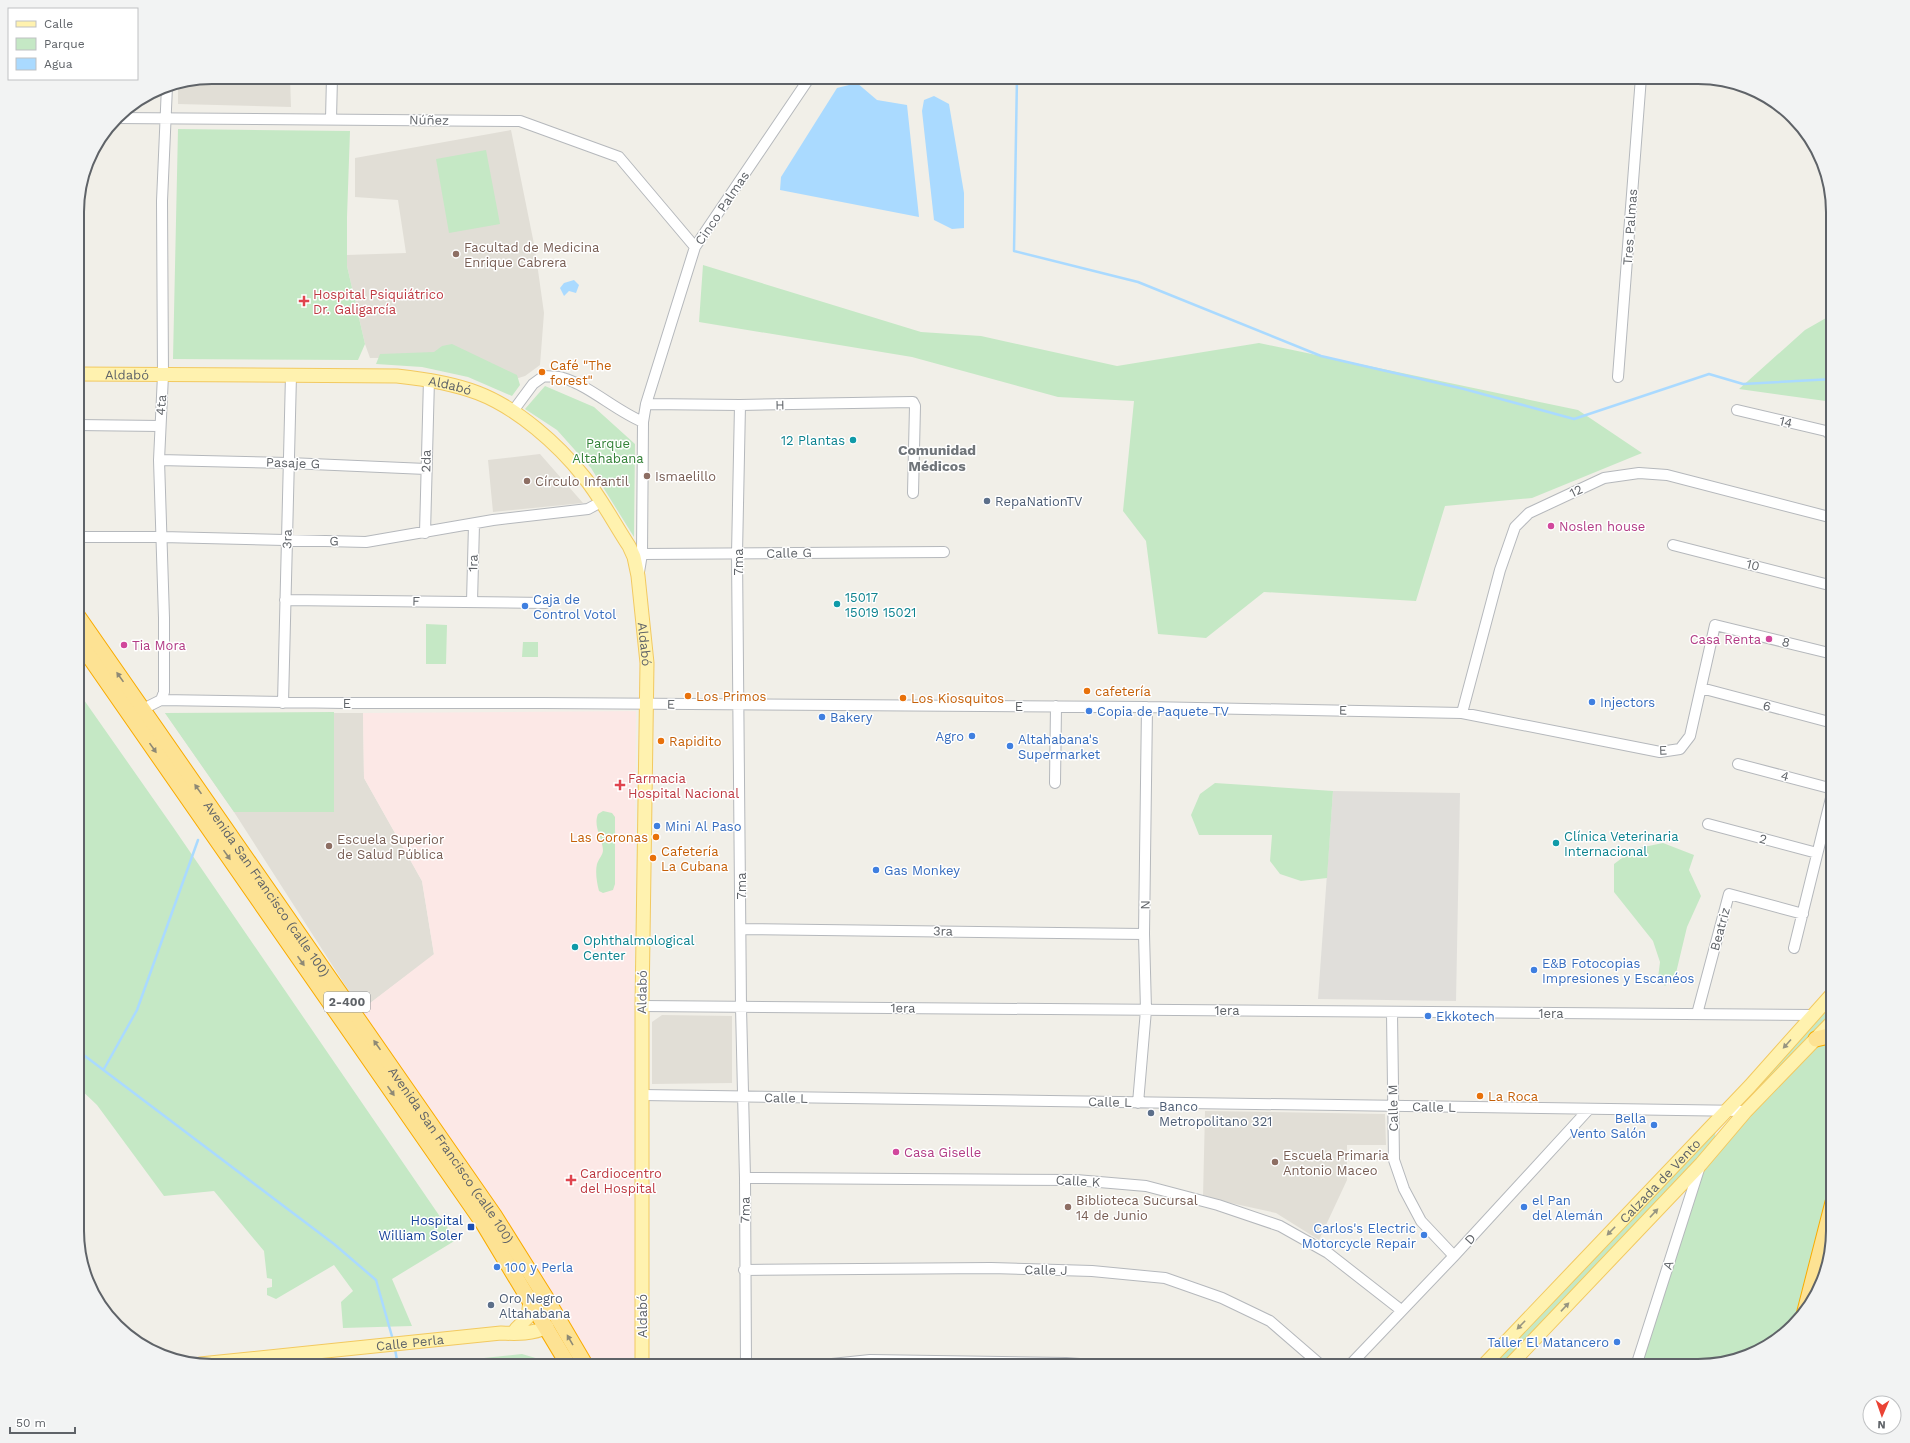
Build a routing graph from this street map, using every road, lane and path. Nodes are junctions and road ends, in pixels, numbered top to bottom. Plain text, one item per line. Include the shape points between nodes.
1 (332, 84) edge
2 (805, 84) edge
3 (1640, 84) edge
4 (167, 93) edge
5 (125, 118) edge
6 (166, 118) junction
7 (331, 119) junction
8 (695, 247) junction
9 (84, 374) edge
10 (163, 375) junction
11 (290, 375) junction
12 (1618, 377) dead end
13 (428, 384) junction
14 (646, 404) junction
15 (740, 406) junction
16 (1737, 410) dead end
17 (513, 411) junction
18 (643, 422) junction
19 (84, 425) edge
20 (160, 426) junction
21 (1826, 431) edge
22 (159, 460) junction
23 (289, 463) junction
24 (426, 468) junction
25 (913, 493) dead end
26 (601, 502) junction
27 (1826, 516) edge
28 (474, 524) junction
29 (425, 533) junction
30 (84, 537) edge
31 (162, 537) junction
32 (287, 540) junction
33 (1673, 545) dead end
34 (944, 552) dead end
35 (737, 554) junction
36 (638, 556) junction
37 (1826, 584) edge
38 (285, 600) junction
39 (472, 602) junction
40 (546, 603) dead end
41 (1715, 624) joint
42 (84, 626) edge
43 (84, 647) edge
44 (1826, 652) edge
45 (1701, 688) junction
46 (162, 700) junction
47 (283, 703) junction
48 (647, 704) junction
49 (740, 704) junction
50 (1056, 706) junction
51 (1147, 707) junction
52 (137, 713) junction
53 (1462, 713) junction
54 (1826, 721) edge
55 (1738, 764) dead end
56 (1055, 783) dead end
57 (1826, 788) edge
58 (1826, 818) edge
59 (1708, 824) dead end
60 (1817, 853) junction
61 (1803, 914) junction
62 (741, 929) junction
63 (1144, 934) junction
64 (1794, 948) dead end
65 (1826, 1000) edge
66 (642, 1006) junction
67 (741, 1007) junction
68 (1146, 1010) junction
69 (1392, 1013) junction
70 (1697, 1014) junction
71 (1812, 1015) junction
72 (1826, 1028) edge
73 (1826, 1037) edge
74 (1816, 1039) junction
75 (1750, 1086) junction
76 (642, 1095) junction
77 (1761, 1096) junction
78 (743, 1098) junction
79 (1138, 1103) junction
80 (1392, 1107) junction
81 (1589, 1109) junction
82 (1725, 1111) junction
83 (1746, 1111) junction
84 (1715, 1121) junction
85 (1725, 1136) junction
86 (1701, 1164) junction
87 (745, 1178) junction
88 (1826, 1229) edge
89 (1454, 1256) junction
90 (744, 1270) junction
91 (1809, 1294) edge
92 (530, 1302) junction
93 (1401, 1310) junction
94 (554, 1325) junction
95 (515, 1331) junction
96 (561, 1351) junction
97 (249, 1359) edge
98 (565, 1359) edge
99 (581, 1359) edge
100 (642, 1359) edge
101 (746, 1359) edge
102 (1314, 1359) edge
103 (1356, 1359) edge
104 (1490, 1359) edge
105 (1516, 1359) edge
106 (1638, 1359) edge

1 - 7 street
2 - 8 street, Cinco Palmas
3 - 12 street, Tres Palmas
4 - 6 street, 4ta
5 - 6 street, Núñez
6 - 7 street, Núñez
6 - 10 street, 4ta via 162,201
7 - 8 street, Núñez via 520,121 619,157
8 - 14 street, Cinco Palmas
9 - 10 main road, Aldabó
10 - 11 main road, Aldabó
10 - 20 street, 4ta
11 - 13 main road, Aldabó via 397,376
11 - 23 street, 3ra
13 - 17 main road, Aldabó via 478,393
13 - 24 street, 2da
14 - 15 street, H
14 - 18 street, Cinco Palmas
15 - 25 street, H via 913,402
15 - 35 street, 7ma
16 - 21 street, 14
17 - 18 street via 533,384 544,376 562,378 596,394 628,416
17 - 26 main road, Aldabó via 564,452
18 - 36 street, Cinco Palmas
19 - 20 street
20 - 22 street, 4ta
22 - 23 street, Pasaje G
22 - 31 street, 4ta
23 - 24 street, Pasaje G
23 - 32 street, 3ra
24 - 29 street, 2da
26 - 28 street, G via 588,509
26 - 36 main road, Aldabó
27 - 53 street, 12 via 1667,475 1639,473 1604,478 1530,513 1515,527
28 - 29 street, G
28 - 39 street, 1ra
29 - 32 street, G via 366,542
30 - 31 street, G
31 - 32 street, G
31 - 46 street, 4ta
32 - 38 street, 3ra
33 - 37 street, 10
34 - 35 street, Calle G
35 - 36 street, Calle G
35 - 49 street, 7ma
36 - 48 main road, Aldabó via 647,663
38 - 39 street, F
38 - 47 street, 3ra
39 - 40 street, F
41 - 44 street, 8
41 - 45 street, E
52 -> 42 highway, Avenida San Francisco (calle 100) / 2-400
43 - 52 highway, Avenida San Francisco (calle 100) / 2-400
45 - 53 street, E via 1690,736 1680,749 1660,752
45 - 54 street, 6
46 - 47 street, E
46 - 52 street, E
47 - 48 street, E
48 - 49 street, E
48 - 66 main road, Aldabó
49 - 50 street, E
49 - 62 street, 7ma
50 - 51 street, E
50 - 56 street
51 - 53 street, E
51 - 63 street, N
52 -> 92 highway, Avenida San Francisco (calle 100) / 2-400 via 483,1223
94 -> 52 highway, Avenida San Francisco (calle 100) / 2-400 via 494,1215
55 - 57 street, 4
58 - 60 street
59 - 60 street, 2
60 - 61 street
61 - 64 street
61 - 70 street, Beatriz via 1729,894
62 - 63 street, 3ra
62 - 67 street, 7ma
63 - 68 street, N
65 - 71 main road, Calzada de Vento
66 - 67 street, 1era
66 - 76 main road, Aldabó
67 - 68 street, 1era
67 - 78 street, 7ma
68 - 69 street, 1era
68 - 79 street, N
69 - 70 street, 1era
69 - 80 street, Calle M
70 - 71 street, 1era
71 -> 75 main road, Calzada de Vento
72 - 74 main road, Calzada de Vento
73 - 74 highway
74 - 77 main road, Calzada de Vento
75 - 77 main road via 1747,1091 1750,1095 1755,1098
75 - 82 main road, Calzada de Vento
76 - 78 street, Calle L
76 - 100 main road, Aldabó
77 - 83 main road, Calzada de Vento
78 - 79 street, Calle L
78 - 87 street, 7ma
79 - 80 street, Calle L
80 - 81 street, Calle L
80 - 89 street, Calle M via 1394,1160 1404,1189 1421,1221
81 - 82 street, Calle L
81 - 89 street, D
82 - 83 street, Calle L
82 - 84 main road, Calzada de Vento
83 - 85 main road, Calzada de Vento
84 - 85 main road via 1726,1127
84 -> 104 main road, Calzada de Vento
85 - 86 main road, Calzada de Vento
105 -> 86 main road, Calzada de Vento
86 - 106 street, A
87 - 90 street, 7ma
87 - 93 street, Calle K via 1062,1180 1146,1186 1218,1205 1280,1226 1328,1254
88 - 91 highway
89 - 93 street, D
90 - 101 street, 7ma
90 - 102 street, Calle J via 991,1268 1092,1271 1165,1278 1222,1298 1270,1322
92 - 94 highway, Avenida San Francisco (calle 100) / 2-400
92 - 95 main road via 528,1317
93 - 103 street, D
94 - 95 main road, Calle Perla via 539,1331
94 - 96 highway, 2-400
99 -> 94 highway, 2-400
95 - 96 main road via 537,1338
95 - 97 main road, Calle Perla
96 - 98 highway, 2-400

